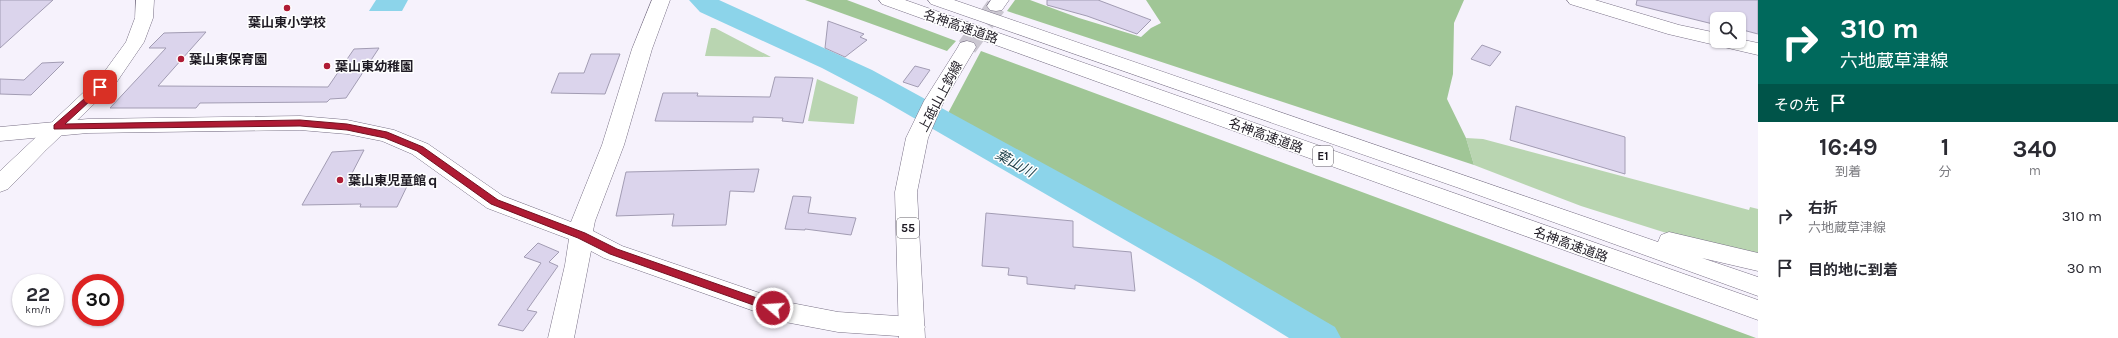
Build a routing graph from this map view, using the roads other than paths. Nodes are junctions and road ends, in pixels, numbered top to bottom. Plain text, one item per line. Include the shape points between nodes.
1 (145, 0) edge
2 (661, 0) edge
3 (888, 0) edge
4 (937, 0) edge
5 (1576, 0) edge
6 (1710, 37) edge
7 (1746, 46) edge
8 (967, 47) tunnel mouth
9 (1080, 49) junction
10 (1758, 49) edge
11 (57, 127) junction
12 (0, 134) edge
13 (0, 184) edge
14 (581, 235) junction
15 (1758, 262) edge
16 (1758, 287) edge
17 (1758, 310) edge
18 (912, 333) edge
19 (561, 338) edge

1 - 11 main road via 144,18 135,42 109,79
2 - 14 main road via 642,49 613,145 583,221
3 - 17 main road, 名神高速道路 / E1
4 - 9 main road, 名神高速道路 / E1
5 - 6 main road via 1668,28
7 - 10 main road
8 - 18 main road, 上砥山上鈎線 / 55 via 917,138 906,192
9 - 15 main road via 1646,235
9 - 16 main road, 名神高速道路 / E1
11 - 12 main road
11 - 13 main road
11 - 14 main road via 300,123 347,127 380,134 420,149 495,202
14 - 18 main road via 614,252 785,312
14 - 19 main road

